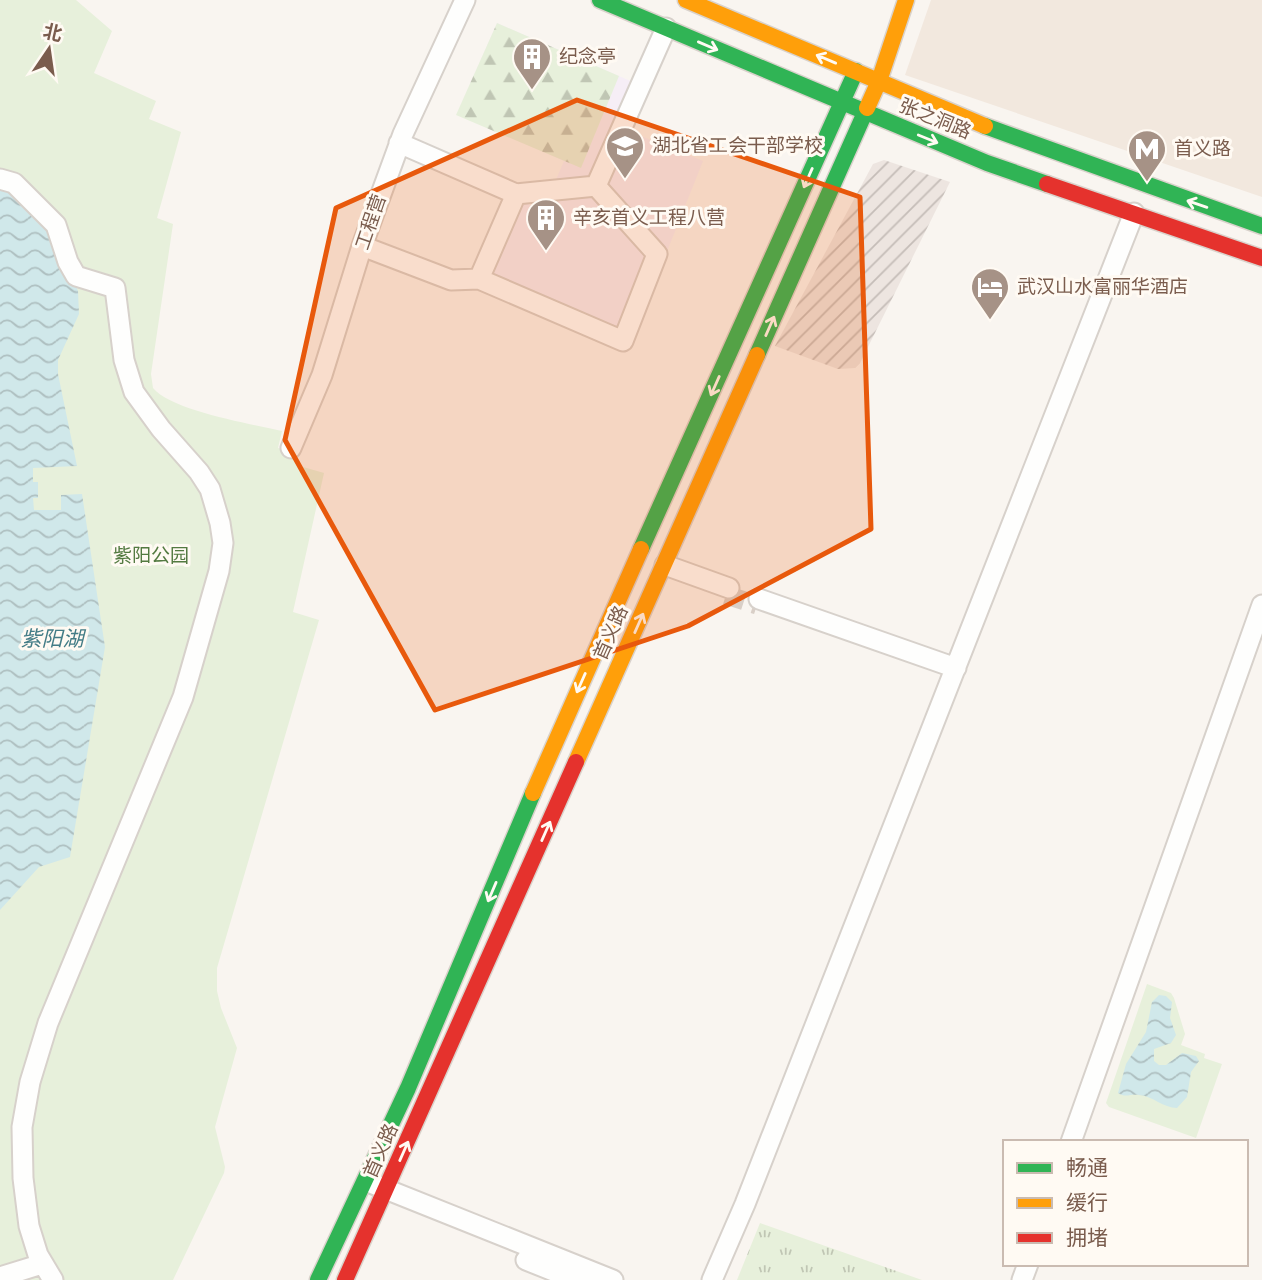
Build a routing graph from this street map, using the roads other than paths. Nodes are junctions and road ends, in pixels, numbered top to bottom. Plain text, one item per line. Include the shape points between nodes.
1 (466, 0) edge
2 (600, 0) edge
3 (686, 0) edge
4 (906, 0) edge
5 (666, 28) junction
6 (856, 71) junction
7 (878, 81) junction
8 (842, 103) junction
9 (865, 113) junction
10 (399, 143) junction
11 (0, 179) edge
12 (596, 186) junction
13 (516, 194) junction
14 (1134, 213) junction
15 (1262, 226) edge
16 (362, 246) junction
17 (1262, 258) edge
18 (479, 279) junction
19 (291, 448) dead end
20 (663, 569) junction
21 (728, 591) tunnel mouth
22 (758, 602) tunnel mouth
23 (1262, 605) edge
24 (955, 671) junction
25 (1073, 1140) edge
26 (363, 1187) junction
27 (384, 1196) junction
28 (47, 1272) edge
29 (0, 1277) edge
30 (318, 1280) edge
31 (345, 1280) edge
32 (576, 1280) edge
33 (613, 1280) edge
34 (712, 1280) edge

1 - 10 street, 工程营
2 - 5 main road, 张之洞路
6 -> 3 main road, 张之洞路
4 - 7 main road, 首义路
5 -> 8 main road, 张之洞路
5 - 12 street
6 - 7 main road, 张之洞路
6 - 8 main road, 首义路
7 - 9 main road, 首义路
15 -> 7 main road, 张之洞路 via 1005,135
8 - 9 main road, 张之洞路
8 -> 26 main road, 首义路 via 568,711
9 -> 14 main road, 张之洞路 via 987,163
20 -> 9 main road, 首义路
10 - 13 street
10 - 16 street, 工程营
11 - 28 street via 14,183 56,225 76,276 115,288 124,360 134,392 210,489 223,543 183,697 48,1023 30,1082 22,1127 23,1178 29,1226
12 - 13 street
12 - 18 street via 657,254 623,341
13 - 18 street
14 - 17 main road, 张之洞路
14 - 24 street
16 - 18 street via 451,280
16 - 19 street, 工程营 via 322,375
20 - 21 street
27 -> 20 main road, 首义路
22 - 24 street
23 - 25 street
24 - 34 street
26 - 27 street
26 - 30 main road, 首义路
27 - 31 main road, 首义路
27 - 32 street
27 - 33 street
28 - 29 street

